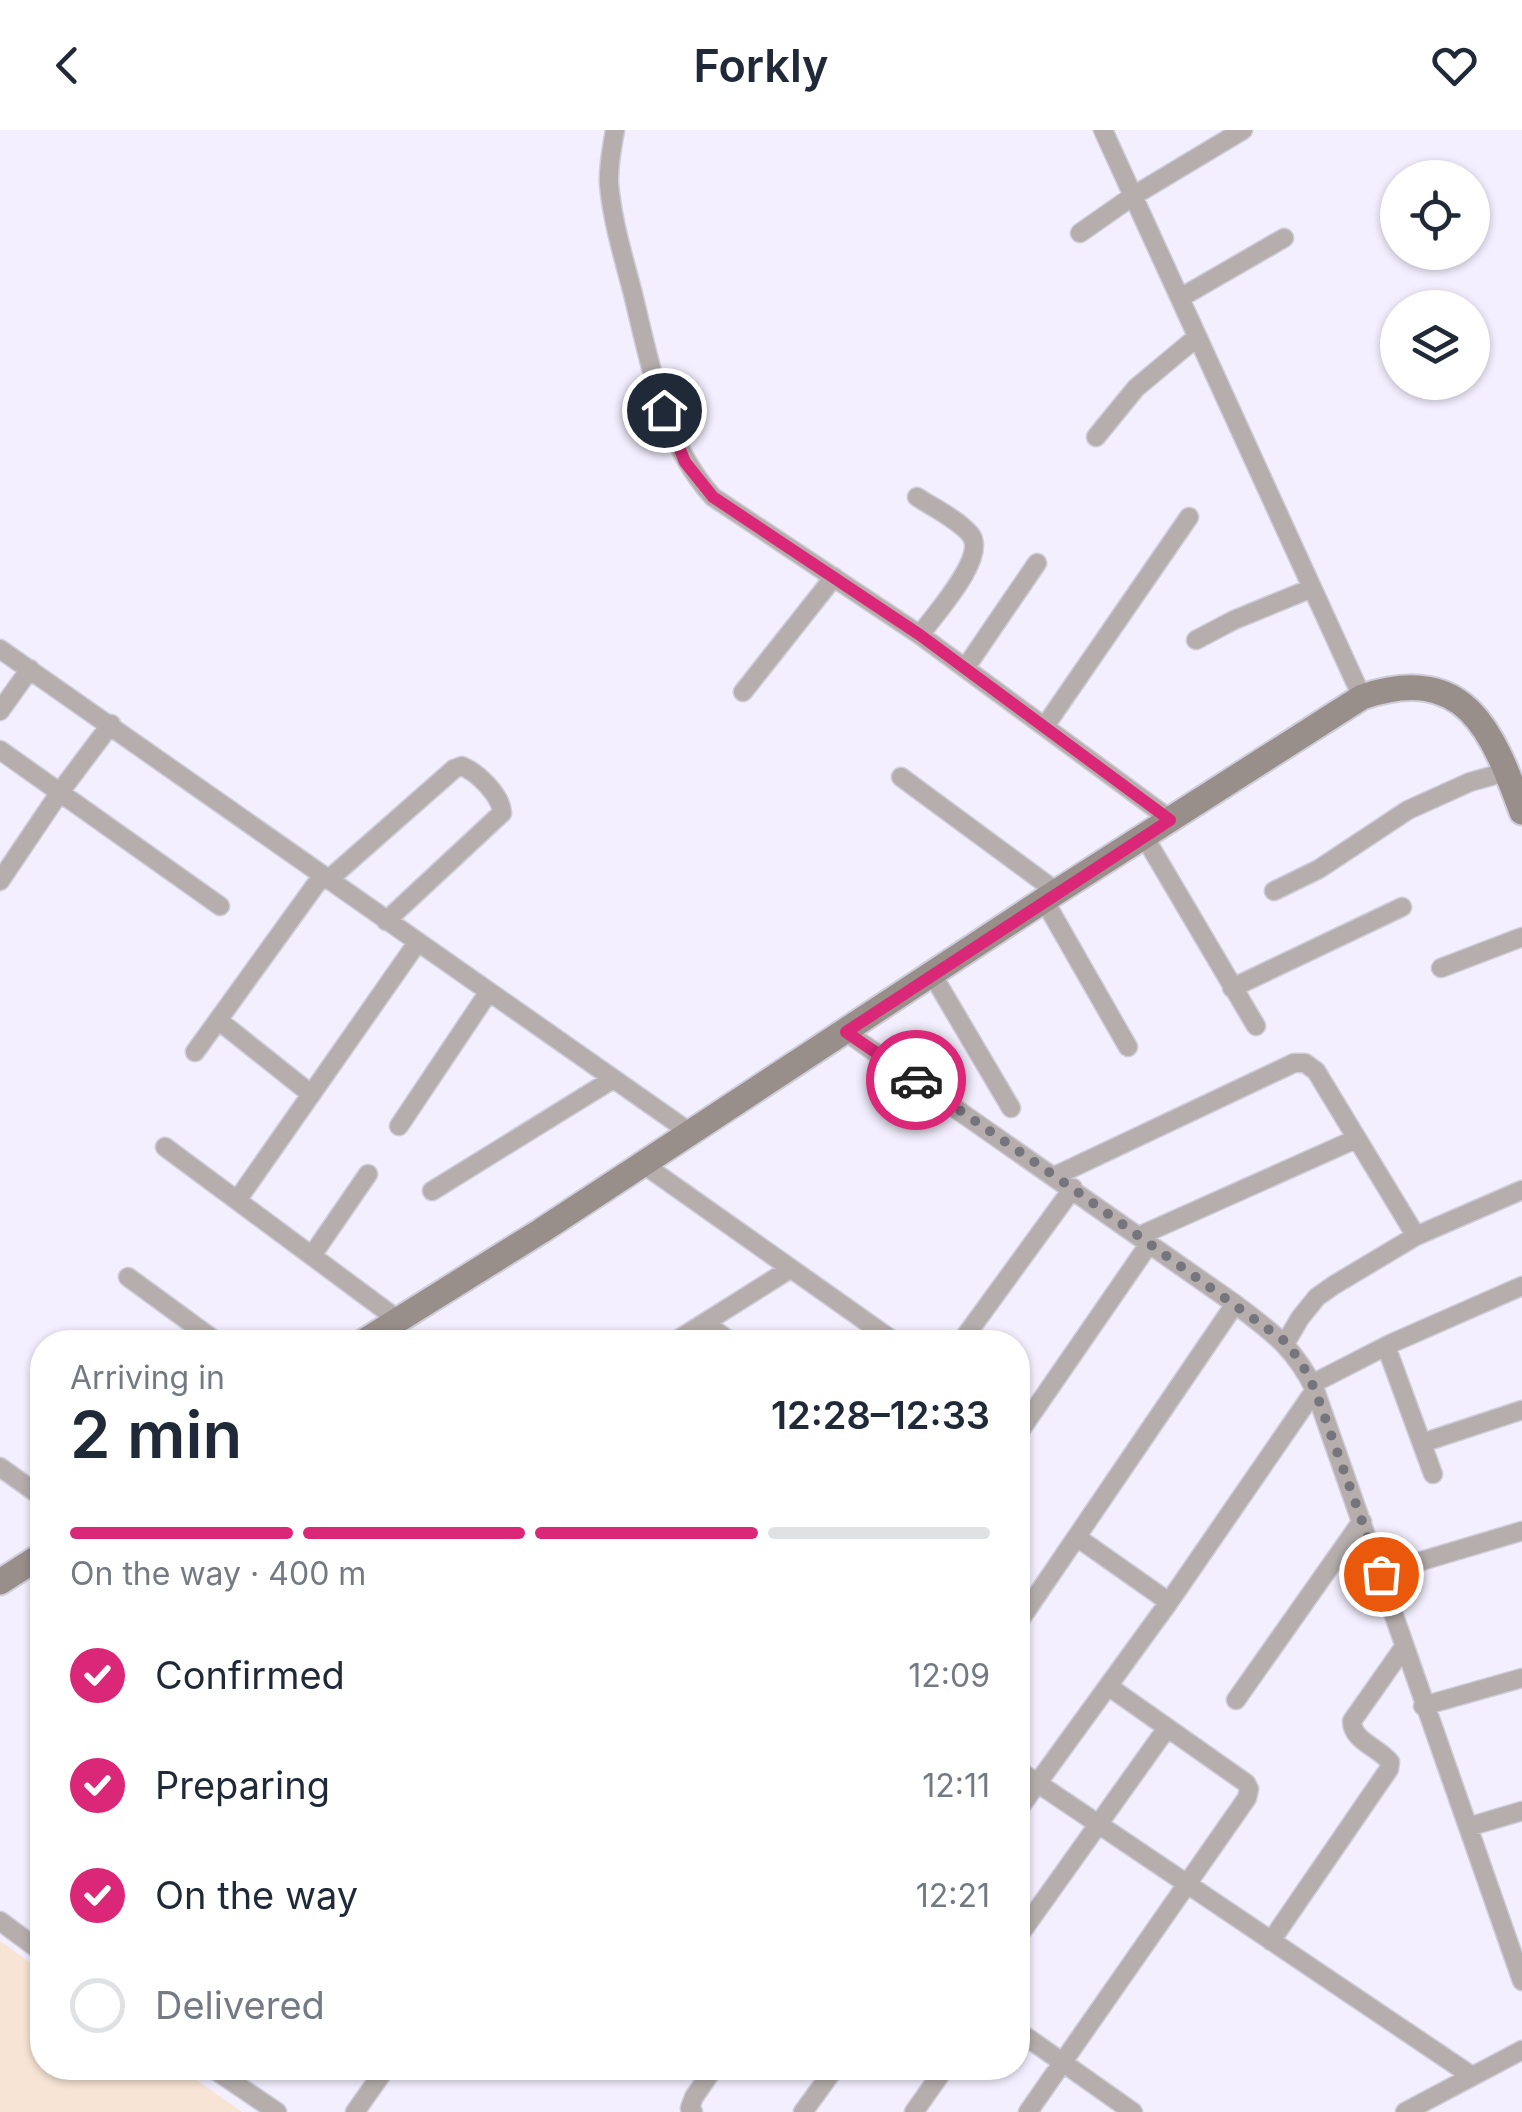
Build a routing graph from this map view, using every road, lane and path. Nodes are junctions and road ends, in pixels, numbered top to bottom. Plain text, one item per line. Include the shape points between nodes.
1 (614, 130) edge
2 (1103, 130) edge
3 (1244, 130) edge
4 (1133, 196) junction
5 (1080, 233) dead end
6 (1284, 238) dead end
7 (1180, 298) junction
8 (1198, 337) junction
9 (1096, 437) dead end
10 (918, 497) dead end
11 (1189, 517) dead end
12 (1037, 563) dead end
13 (834, 577) junction
14 (1312, 588) junction
15 (920, 635) junction
16 (1196, 640) dead end
17 (0, 648) edge
18 (966, 668) junction
19 (30, 669) junction
20 (743, 692) dead end
21 (1362, 697) junction
22 (0, 711) edge
23 (111, 724) junction
24 (1045, 726) junction
25 (0, 750) edge
26 (1506, 772) junction
27 (901, 777) dead end
28 (60, 792) junction
29 (1522, 812) edge
30 (1170, 820) junction
31 (1144, 836) junction
32 (325, 878) junction
33 (0, 880) edge
34 (1274, 890) dead end
35 (1050, 896) junction
36 (220, 906) dead end
37 (1402, 907) dead end
38 (386, 921) junction
39 (1522, 937) edge
40 (417, 943) junction
41 (1441, 968) dead end
42 (932, 974) junction
43 (1232, 988) junction
44 (488, 994) junction
45 (218, 1020) junction
46 (1256, 1026) dead end
47 (846, 1032) junction
48 (1128, 1047) dead end
49 (195, 1052) dead end
50 (613, 1079) junction
51 (311, 1094) junction
52 (1010, 1108) dead end
53 (399, 1126) dead end
54 (691, 1133) junction
55 (1356, 1139) junction
56 (165, 1147) dead end
57 (643, 1164) junction
58 (368, 1174) dead end
59 (1056, 1176) junction
60 (1072, 1188) junction
61 (1522, 1190) edge
62 (432, 1191) dead end
63 (238, 1198) junction
64 (1416, 1236) junction
65 (1144, 1240) junction
66 (313, 1254) junction
67 (790, 1269) junction
68 (128, 1276) dead end
69 (1522, 1286) edge
70 (1235, 1304) junction
71 (397, 1319) junction
72 (705, 1323) junction
73 (201, 1330) edge
74 (381, 1330) edge
75 (694, 1330) edge
76 (715, 1330) edge
77 (878, 1330) edge
78 (970, 1330) edge
79 (1286, 1342) junction
80 (1386, 1346) junction
81 (1313, 1387) junction
82 (1522, 1410) edge
83 (1030, 1416) edge
84 (1422, 1443) junction
85 (0, 1467) edge
86 (1434, 1474) dead end
87 (30, 1488) edge
88 (1362, 1521) junction
89 (1522, 1531) edge
90 (1078, 1538) junction
91 (30, 1562) edge
92 (1381, 1574) junction
93 (0, 1582) edge
94 (1169, 1602) junction
95 (1030, 1607) edge
96 (1404, 1647) junction
97 (1522, 1678) edge
98 (1108, 1686) junction
99 (1236, 1700) dead end
100 (1424, 1706) junction
101 (1167, 1728) junction
102 (1030, 1779) edge
103 (1036, 1784) junction
104 (1030, 1793) edge
105 (1522, 1810) edge
106 (1099, 1825) junction
107 (1468, 1828) junction
108 (1186, 1884) junction
109 (0, 1921) edge
110 (1030, 1921) edge
111 (1272, 1941) junction
112 (30, 1942) edge
113 (1520, 1968) edge
114 (1030, 2040) edge
115 (1522, 2050) edge
116 (1062, 2063) junction
117 (1472, 2076) junction
118 (229, 2080) edge
119 (378, 2080) edge
120 (705, 2080) edge
121 (826, 2080) edge
122 (937, 2080) edge
123 (276, 2112) edge
124 (355, 2112) edge
125 (693, 2112) edge
126 (803, 2112) edge
127 (914, 2112) edge
128 (1028, 2112) edge
129 (1132, 2112) edge
130 (1405, 2112) edge

1 - 13 street via 613,208 655,382 685,462 713,497
2 - 4 street
3 - 4 street
4 - 5 street
4 - 7 street
6 - 7 street
7 - 8 street
8 - 9 street via 1136,388
8 - 14 street
10 - 15 street via 968,532 976,552
11 - 24 street
12 - 18 street
13 - 15 street
13 - 20 street
14 - 16 street
14 - 21 street
15 - 18 street
17 - 19 street
18 - 24 street
19 - 22 street
19 - 23 street
21 - 26 street via 1409,687 1441,692 1482,721
21 - 30 street
23 - 28 street
23 - 32 street
24 - 30 street
25 - 28 street
26 - 29 street
26 - 34 street via 1408,810
27 - 35 street
28 - 33 street
28 - 36 street
30 - 31 street
31 - 35 street
31 - 43 street
32 - 38 street
32 - 38 street via 454,769 470,770 502,812
32 - 45 street
35 - 42 street
35 - 48 street
37 - 43 street
38 - 40 street
39 - 41 street
40 - 44 street
40 - 51 street
42 - 47 street
42 - 52 street
43 - 46 street
44 - 50 street
44 - 53 street
45 - 49 street
45 - 51 street
47 - 54 street
47 - 59 street
50 - 54 street
50 - 62 street
51 - 63 street
54 - 57 street
55 - 59 street via 1316,1070 1294,1063
55 - 64 street
55 - 65 street
56 - 63 street
57 - 67 street
57 - 71 street
58 - 66 street
59 - 60 street
60 - 65 street
60 - 78 street
61 - 64 street
63 - 66 street
64 - 79 street via 1318,1297
65 - 70 street
65 - 83 street
66 - 71 street
67 - 72 street
67 - 77 street
68 - 73 street
69 - 80 street
70 - 79 street
70 - 90 street
71 - 74 street
72 - 75 street
72 - 76 street
79 - 81 street
80 - 81 street
80 - 84 street
81 - 88 street
81 - 94 street
82 - 84 street
84 - 86 street
85 - 87 street
88 - 92 street
88 - 99 street
89 - 92 street
90 - 94 street
90 - 95 street
91 - 93 street
92 - 96 street
94 - 98 street
96 - 100 street
96 - 111 street via 1352,1721 1355,1734 1385,1756 1389,1769
97 - 100 street
98 - 101 street
98 - 103 street
100 - 107 street
101 - 106 street
101 - 108 street via 1250,1789
102 - 103 street
103 - 104 street
103 - 106 street
105 - 107 street
106 - 108 street
106 - 110 street
107 - 113 street
108 - 111 street
108 - 116 street
109 - 112 street
111 - 117 street
114 - 116 street
115 - 117 street
116 - 128 street
116 - 129 street
117 - 130 street
118 - 123 street
119 - 124 street
120 - 125 street
121 - 126 street
122 - 127 street

